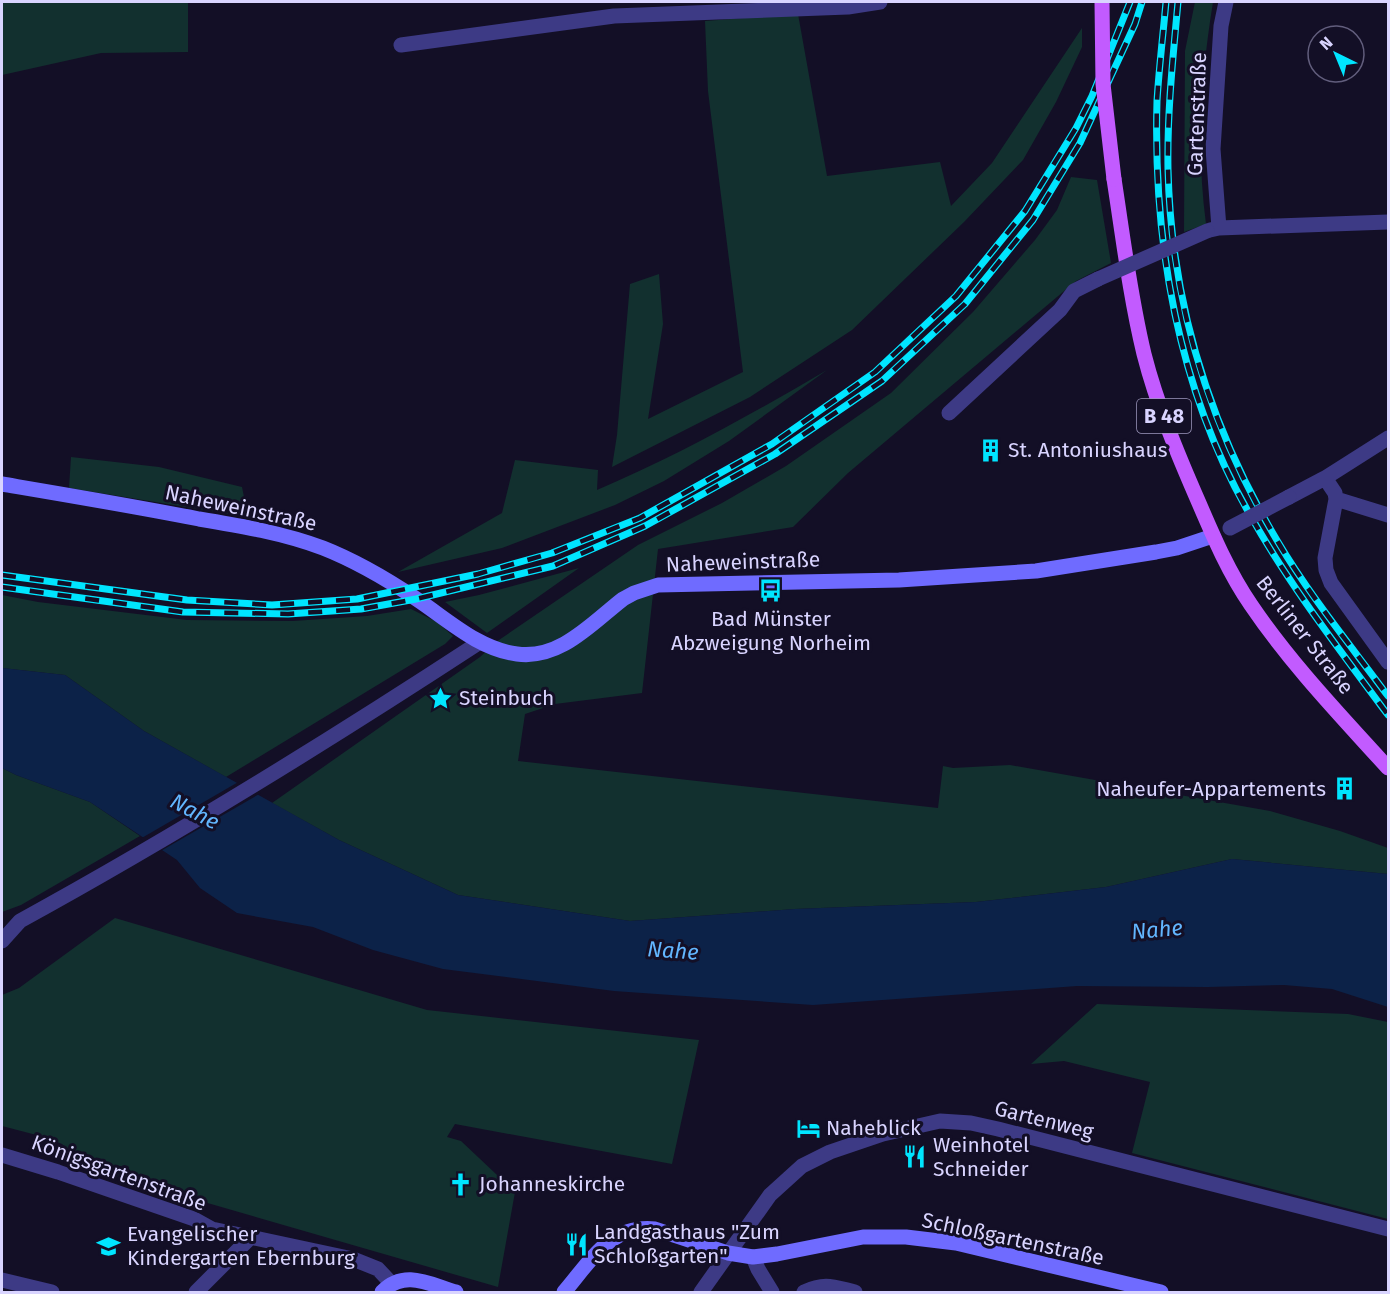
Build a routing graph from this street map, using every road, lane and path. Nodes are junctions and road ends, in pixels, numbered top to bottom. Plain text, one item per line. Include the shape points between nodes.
1 (880, 2) edge
2 (1102, 2) edge
3 (1226, 2) edge
4 (848, 4) edge
5 (632, 8) edge
6 (401, 45) dead end
7 (1389, 222) edge
8 (1213, 229) junction
9 (949, 412) dead end
10 (1389, 438) edge
11 (1325, 478) junction
12 (2, 484) edge
13 (1336, 499) junction
14 (1389, 515) edge
15 (1213, 536) junction
16 (480, 642) junction
17 (1389, 662) edge
18 (1389, 768) edge
19 (2, 940) edge
20 (2, 1155) edge
21 (1389, 1229) edge
22 (250, 1238) junction
23 (728, 1253) junction
24 (753, 1257) junction
25 (2, 1280) edge
26 (386, 1288) edge
27 (52, 1293) edge
28 (196, 1293) edge
29 (456, 1293) edge
30 (564, 1293) edge
31 (700, 1293) edge
32 (772, 1293) edge
33 (804, 1293) edge
34 (855, 1293) edge
35 (1161, 1293) edge

1 - 4 street
2 - 15 main road, B 48, bridge via 1103,84 1131,292 1160,406
3 - 8 street, Gartenstraße via 1213,149
4 - 5 street
5 - 6 street via 614,16
7 - 8 street
8 - 9 street, bridge via 1074,291 1060,310
10 - 11 street
11 - 13 street
11 - 15 street, bridge
12 - 16 main road, Naheweinstraße via 299,540 388,580
13 - 14 street
13 - 17 street via 1326,570 1344,603
15 - 16 main road, Naheweinstraße via 1177,548 1036,571 899,580 658,585 634,593 571,640 548,652 519,655
15 - 18 main road, Berliner Straße / B 48 via 1235,579 1270,631
16 - 19 street via 304,755 20,921
20 - 22 street, Königsgartenstraße via 195,1219 212,1229
21 - 23 street, Gartenweg via 998,1129 940,1121 883,1134 802,1166 770,1194
22 - 26 street, Königsgartenstraße via 353,1259 378,1269
22 - 28 street
23 - 24 main road, Schloßgartenstraße
23 - 30 main road, Schloßgartenstraße via 655,1229 634,1229 609,1240
23 - 31 street, Gartenweg
24 - 32 street
24 - 35 main road, Schloßgartenstraße via 863,1237 906,1238 956,1244
25 - 27 street
26 - 29 main road via 405,1279
33 - 34 street via 827,1285

